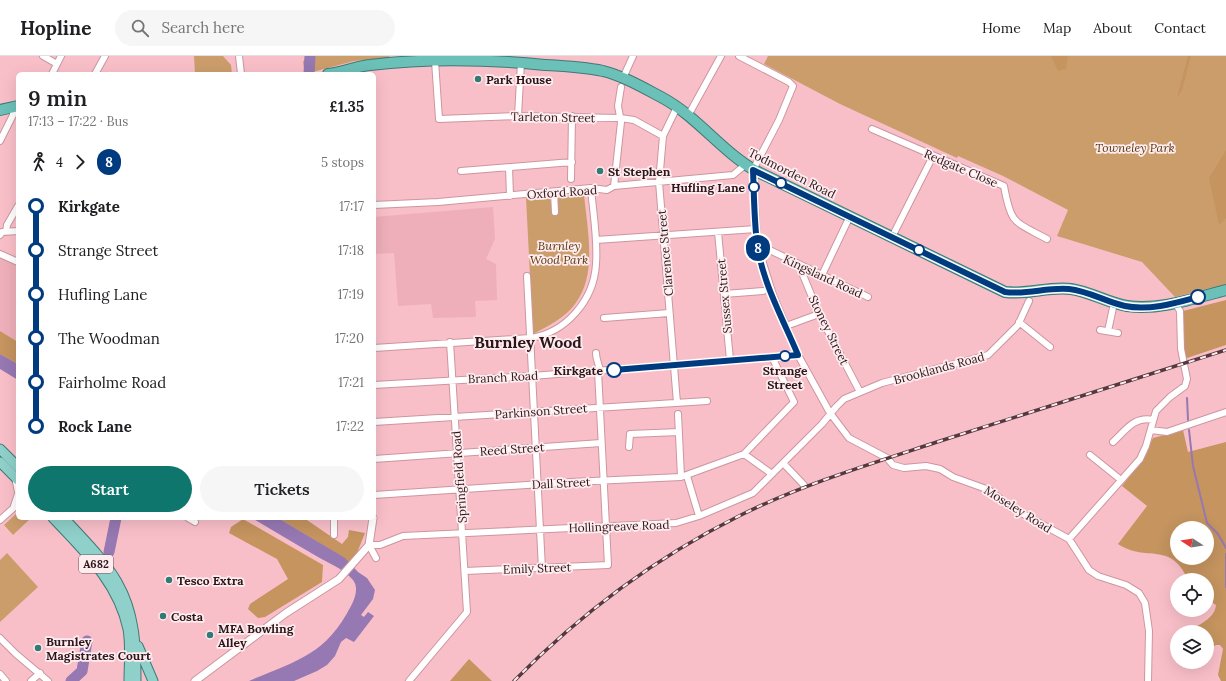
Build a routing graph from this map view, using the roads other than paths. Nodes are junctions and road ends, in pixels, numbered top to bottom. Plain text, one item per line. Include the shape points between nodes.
1 (43, 56) edge
2 (61, 56) edge
3 (105, 56) edge
4 (239, 56) edge
5 (633, 56) edge
6 (721, 56) edge
7 (739, 56) edge
8 (482, 58) edge
9 (399, 59) edge
10 (435, 60) junction
11 (533, 60) edge
12 (521, 62) junction
13 (57, 64) junction
14 (53, 72) edge
15 (96, 72) edge
16 (241, 72) edge
17 (346, 72) edge
18 (622, 83) junction
19 (16, 107) edge
20 (677, 107) junction
21 (0, 109) edge
22 (689, 114) junction
23 (518, 116) junction
24 (572, 116) junction
25 (620, 118) junction
26 (872, 129) dead end
27 (663, 136) junction
28 (0, 141) edge
29 (933, 156) junction
30 (572, 162) junction
31 (509, 167) junction
32 (749, 167) junction
33 (461, 171) dead end
34 (571, 179) dead end
35 (659, 182) junction
36 (614, 186) junction
37 (591, 188) junction
38 (554, 192) junction
39 (510, 196) junction
40 (376, 205) edge
41 (16, 209) edge
42 (555, 212) dead end
43 (850, 216) junction
44 (756, 229) junction
45 (16, 231) edge
46 (718, 232) junction
47 (3, 233) edge
48 (663, 235) junction
49 (892, 236) junction
50 (1047, 239) dead end
51 (596, 240) junction
52 (757, 244) junction
53 (0, 254) edge
54 (16, 261) edge
55 (803, 266) junction
56 (527, 276) dead end
57 (822, 276) junction
58 (1226, 290) edge
59 (764, 291) dead end
60 (724, 294) junction
61 (868, 297) dead end
62 (1028, 301) dead end
63 (1114, 303) junction
64 (1175, 303) junction
65 (669, 313) junction
66 (819, 314) junction
67 (604, 318) dead end
68 (1019, 322) junction
69 (786, 326) junction
70 (1100, 330) dead end
71 (1108, 331) junction
72 (1118, 333) dead end
73 (530, 338) junction
74 (450, 342) junction
75 (1050, 347) dead end
76 (376, 348) edge
77 (596, 353) dead end
78 (798, 355) junction
79 (772, 357) junction
80 (730, 360) junction
81 (674, 365) junction
82 (599, 371) junction
83 (532, 376) junction
84 (453, 380) junction
85 (376, 385) edge
86 (860, 392) junction
87 (707, 401) dead end
88 (677, 403) junction
89 (599, 408) junction
90 (534, 412) junction
91 (1226, 412) edge
92 (830, 413) junction
93 (678, 414) dead end
94 (455, 416) junction
95 (1153, 420) junction
96 (376, 422) edge
97 (1151, 430) junction
98 (679, 432) junction
99 (1113, 442) dead end
100 (601, 443) junction
101 (629, 447) dead end
102 (536, 448) junction
103 (0, 449) edge
104 (458, 453) junction
105 (744, 454) junction
106 (1090, 455) dead end
107 (376, 459) edge
108 (0, 462) edge
109 (783, 463) junction
110 (16, 465) edge
111 (772, 474) junction
112 (684, 476) junction
113 (16, 479) edge
114 (1122, 480) junction
115 (603, 481) junction
116 (538, 484) junction
117 (804, 485) dead end
118 (460, 489) junction
119 (376, 495) edge
120 (16, 503) edge
121 (16, 506) edge
122 (12, 510) junction
123 (699, 516) junction
124 (0, 520) edge
125 (55, 520) edge
126 (66, 520) edge
127 (192, 520) edge
128 (334, 520) edge
129 (373, 520) edge
130 (195, 522) dead end
131 (605, 526) junction
132 (540, 529) junction
133 (463, 533) junction
134 (334, 535) dead end
135 (1069, 540) junction
136 (369, 545) junction
137 (376, 558) dead end
138 (542, 569) junction
139 (465, 571) junction
140 (128, 617) junction
141 (135, 637) junction
142 (0, 638) edge
143 (40, 673) junction
144 (0, 674) edge
145 (6, 681) edge
146 (31, 681) edge
147 (48, 681) edge
148 (129, 681) edge
149 (136, 681) edge
150 (154, 681) edge
151 (195, 681) edge
152 (409, 681) edge
153 (1148, 681) edge

1 - 13 street
2 - 13 street
3 - 15 street
4 - 16 street
5 - 18 street
6 - 22 street
7 - 32 street via 793,86
8 - 10 highway, Todmorden Road
8 - 12 highway, Todmorden Road
9 - 10 highway, Todmorden Road
9 - 17 highway, Todmorden Road
10 - 23 street, Tarleton Street via 439,119
11 - 12 highway, Todmorden Road
11 - 18 highway, Todmorden Road via 601,71
12 - 23 street
13 - 14 street
18 - 20 highway, Todmorden Road
18 - 25 street via 618,106
19 - 21 highway
19 - 28 street
20 - 22 highway, Todmorden Road
20 - 27 street, Clarence Street
22 - 32 highway, Todmorden Road
23 - 24 street, Tarleton Street
24 - 25 street, Tarleton Street
24 - 30 street
25 - 27 street, Tarleton Street via 634,120
25 - 36 street
26 - 29 street, Redgate Close
27 - 35 street, Clarence Street
29 - 49 street
29 - 50 street, Redgate Close via 1004,186 1008,211 1016,222
30 - 31 street
30 - 34 street
31 - 33 street
31 - 39 street
32 - 35 street, Oxford Road via 733,175
32 - 43 highway, Todmorden Road
32 - 44 street
35 - 36 street, Oxford Road
35 - 48 street, Clarence Street
36 - 37 street, Oxford Road via 607,190
37 - 38 street, Oxford Road
37 - 51 street
38 - 39 street, Oxford Road
38 - 42 street
39 - 40 street, Oxford Road
41 - 47 street
43 - 49 highway, Todmorden Road
43 - 57 street
44 - 46 street
44 - 52 street
45 - 47 street
46 - 48 street
46 - 60 street, Sussex Street
48 - 51 street
48 - 65 street, Clarence Street
49 - 63 highway, Todmorden Road via 1005,292 1029,294 1058,288 1071,289
51 - 73 street via 596,265 582,304 561,326 540,337
52 - 55 street, Kingsland Road
52 - 69 street via 762,266
53 - 54 street
55 - 57 street, Kingsland Road
55 - 66 street, Stoney Street via 803,275
56 - 73 street
57 - 61 street, Kingsland Road
58 - 64 highway, Todmorden Road
59 - 60 street
60 - 80 street, Sussex Street
62 - 68 street, Brooklands Road
63 - 64 highway, Todmorden Road via 1138,307
63 - 71 street
64 - 95 street via 1180,311 1181,349 1187,379 1185,386 1158,407
65 - 67 street
65 - 81 street, Clarence Street
66 - 69 street
66 - 86 street, Stoney Street
68 - 75 street
68 - 86 street, Brooklands Road via 988,355 896,379
69 - 78 street
70 - 71 street
71 - 72 street
73 - 74 street
73 - 83 street
74 - 76 street
74 - 84 street, Springfield Road
77 - 82 street
78 - 79 street, Branch Road
78 - 92 street
79 - 80 street, Branch Road
79 - 105 street via 794,402
80 - 81 street, Branch Road
81 - 82 street, Branch Road
81 - 88 street, Clarence Street
82 - 83 street, Branch Road
82 - 89 street
83 - 84 street, Branch Road
83 - 90 street
84 - 85 street, Branch Road
84 - 94 street, Springfield Road
86 - 92 street, Brooklands Road via 844,399
87 - 88 street, Parkinson Street
88 - 89 street, Parkinson Street
89 - 90 street, Parkinson Street
89 - 100 street
90 - 94 street, Parkinson Street
90 - 102 street
91 - 97 street via 1167,432
92 - 109 street, Hollingreave Road
92 - 135 street, Moseley Road via 849,438 887,458 893,465 904,468 926,466 940,469 953,477 989,490 1012,508
93 - 98 street
94 - 96 street, Parkinson Street
94 - 104 street, Springfield Road
95 - 97 street
95 - 99 street via 1144,418 1134,422
97 - 114 street via 1140,459
98 - 101 street via 630,434
98 - 112 street
100 - 102 street, Reed Street
100 - 115 street
102 - 104 street, Reed Street
102 - 116 street
103 - 110 main road
104 - 107 street, Reed Street
104 - 118 street, Springfield Road
105 - 111 street
105 - 112 street, Dall Street
106 - 114 street
108 - 113 main road
109 - 111 street, Hollingreave Road
109 - 117 street
111 - 123 street, Hollingreave Road via 753,493
112 - 115 street, Dall Street
112 - 123 street
114 - 135 street
115 - 116 street, Dall Street
115 - 131 street
116 - 118 street, Dall Street
116 - 132 street
118 - 119 street, Dall Street
118 - 133 street, Springfield Road
120 - 122 street
121 - 122 street
122 - 124 street
123 - 131 street, Hollingreave Road via 676,523
125 - 140 main road, A682 via 101,570
126 - 140 main road, A682 via 117,582
127 - 130 street
128 - 134 street
129 - 136 street
131 - 132 street, Hollingreave Road
131 - 138 street, Emily Street via 608,565
132 - 133 street, Hollingreave Road
132 - 138 street
133 - 136 street, Hollingreave Road via 403,536 380,545
133 - 139 street, Springfield Road
135 - 153 street, Moseley Road via 1090,570 1098,576 1126,585 1139,593 1145,603 1149,631
136 - 137 street
136 - 151 street via 339,579 286,613
138 - 139 street, Emily Street
139 - 152 street, Springfield Road via 467,612
140 - 141 main road, A682
140 - 148 main road, A682
141 - 149 main road, A682
141 - 150 main road, A682
142 - 143 street
143 - 146 street
143 - 147 street
144 - 145 street

